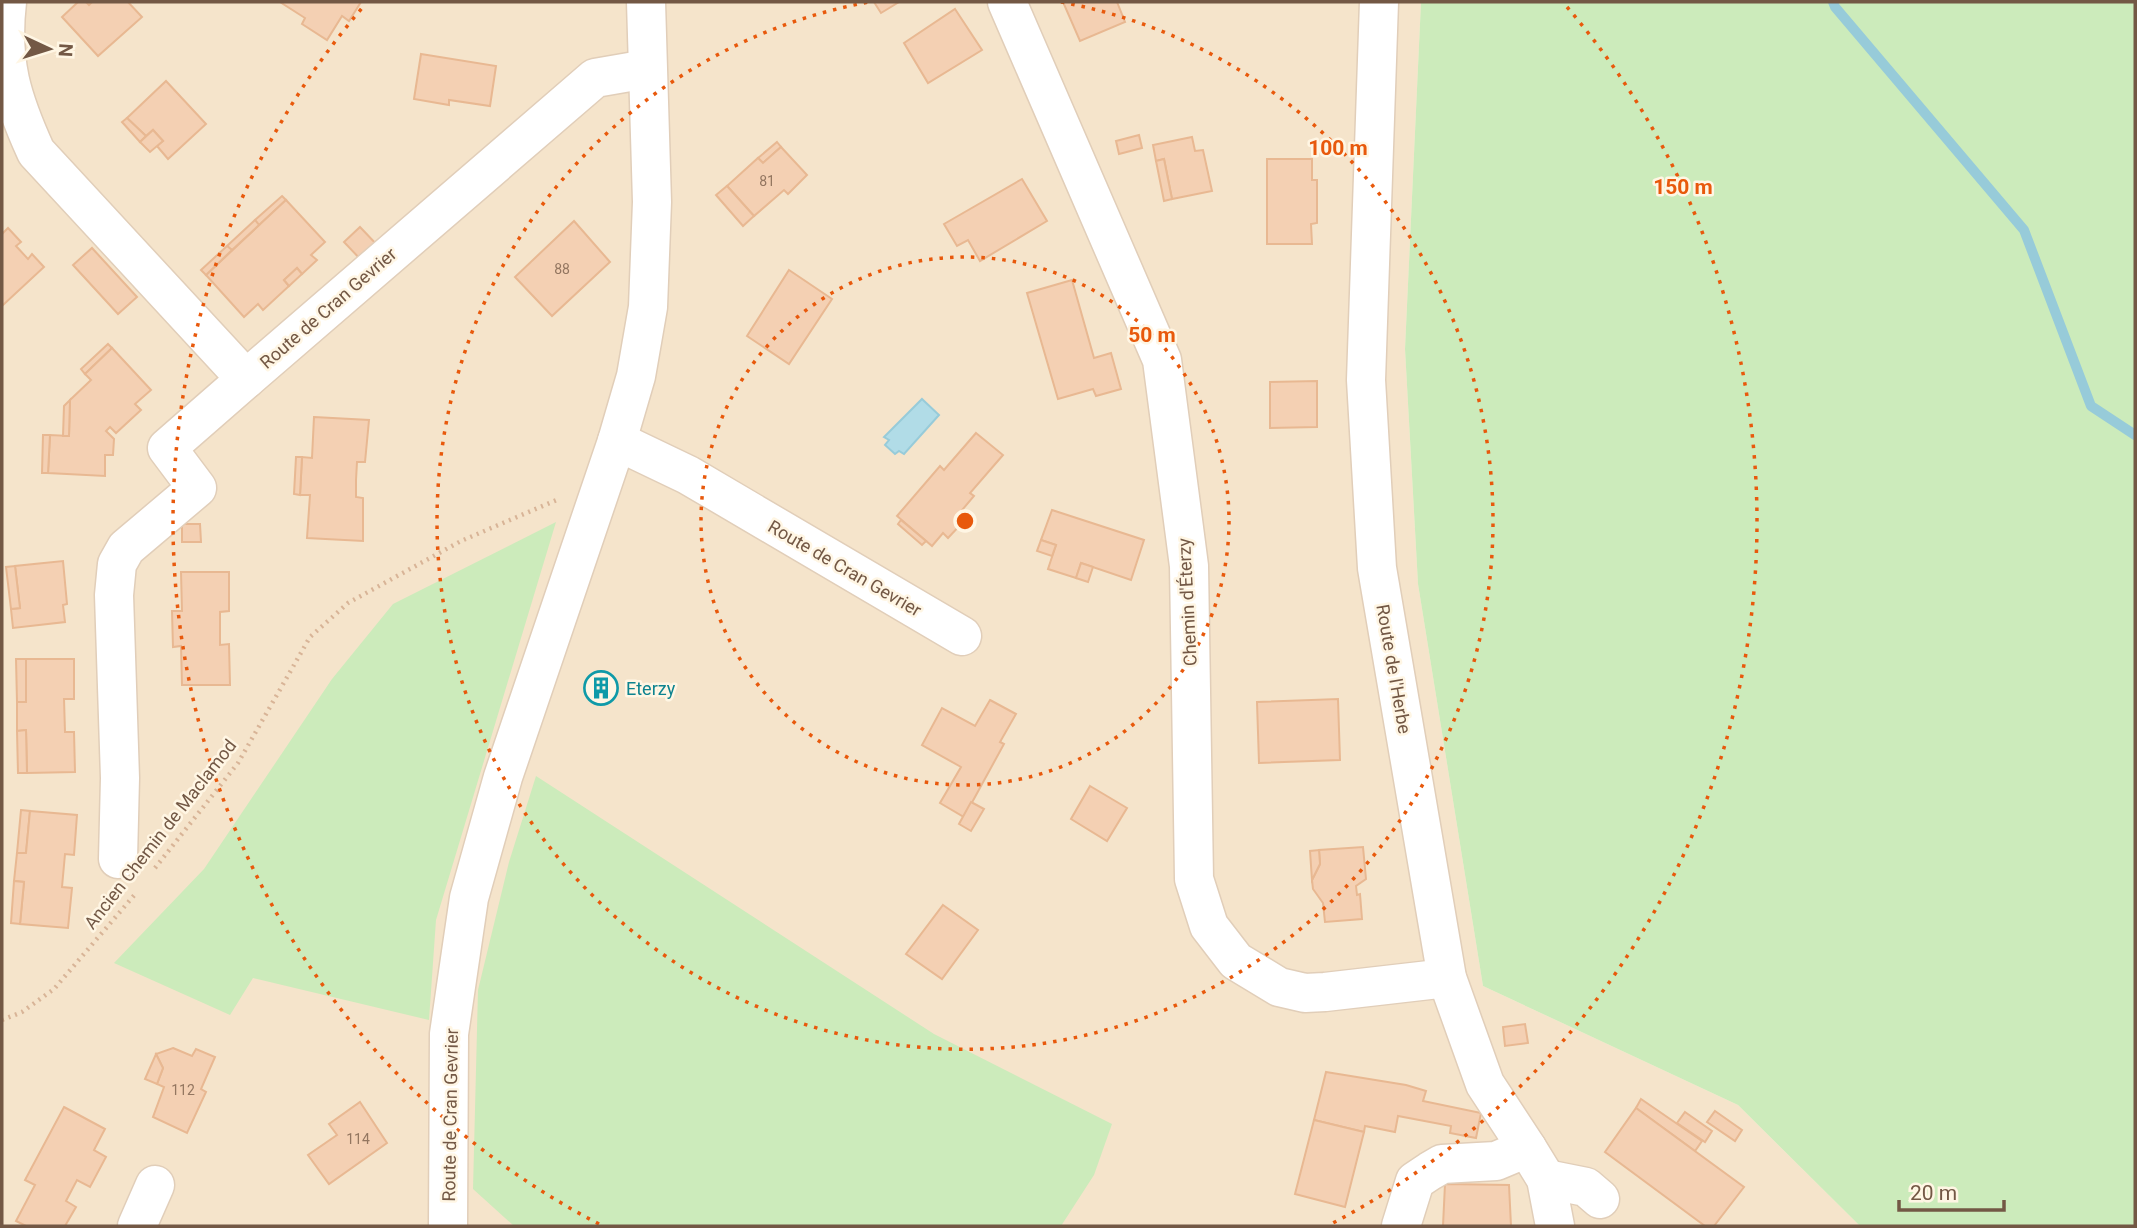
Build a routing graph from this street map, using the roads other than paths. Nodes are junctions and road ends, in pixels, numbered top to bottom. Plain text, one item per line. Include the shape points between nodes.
1 (6, 2) edge
2 (646, 2) edge
3 (1007, 2) edge
4 (1379, 2) edge
5 (647, 69) junction
6 (246, 379) junction
7 (617, 441) junction
8 (962, 636) dead end
9 (136, 874) road end
10 (1447, 978) junction
11 (1536, 1163) junction
12 (155, 1185) dead end
13 (1600, 1199) dead end
14 (137, 1226) edge
15 (448, 1226) edge
16 (1401, 1226) edge
17 (1555, 1226) edge

1 - 6 street, Route de Cran Gevrier via 5,62 17,108 37,152
2 - 5 street, Route de Cran Gevrier
3 - 10 street, Chemin d'Éterzy via 1162,360 1189,566 1194,880 1209,926 1236,961 1279,986 1304,993
4 - 10 street, Route de l'Herbe via 1366,380 1377,568
5 - 6 street, Route de Cran Gevrier via 595,78
5 - 7 street, Route de Cran Gevrier via 652,202 648,307 636,376
6 - 9 street via 167,448 197,488 126,548 117,564 120,778
7 - 8 street, Route de Cran Gevrier via 688,475
7 - 15 street, Route de Cran Gevrier via 503,777 469,898 449,1034
10 - 11 street, Route de l'Herbe via 1485,1084
11 - 13 street via 1587,1187
11 - 16 street via 1442,1164 1415,1181
11 - 17 street
12 - 14 street

